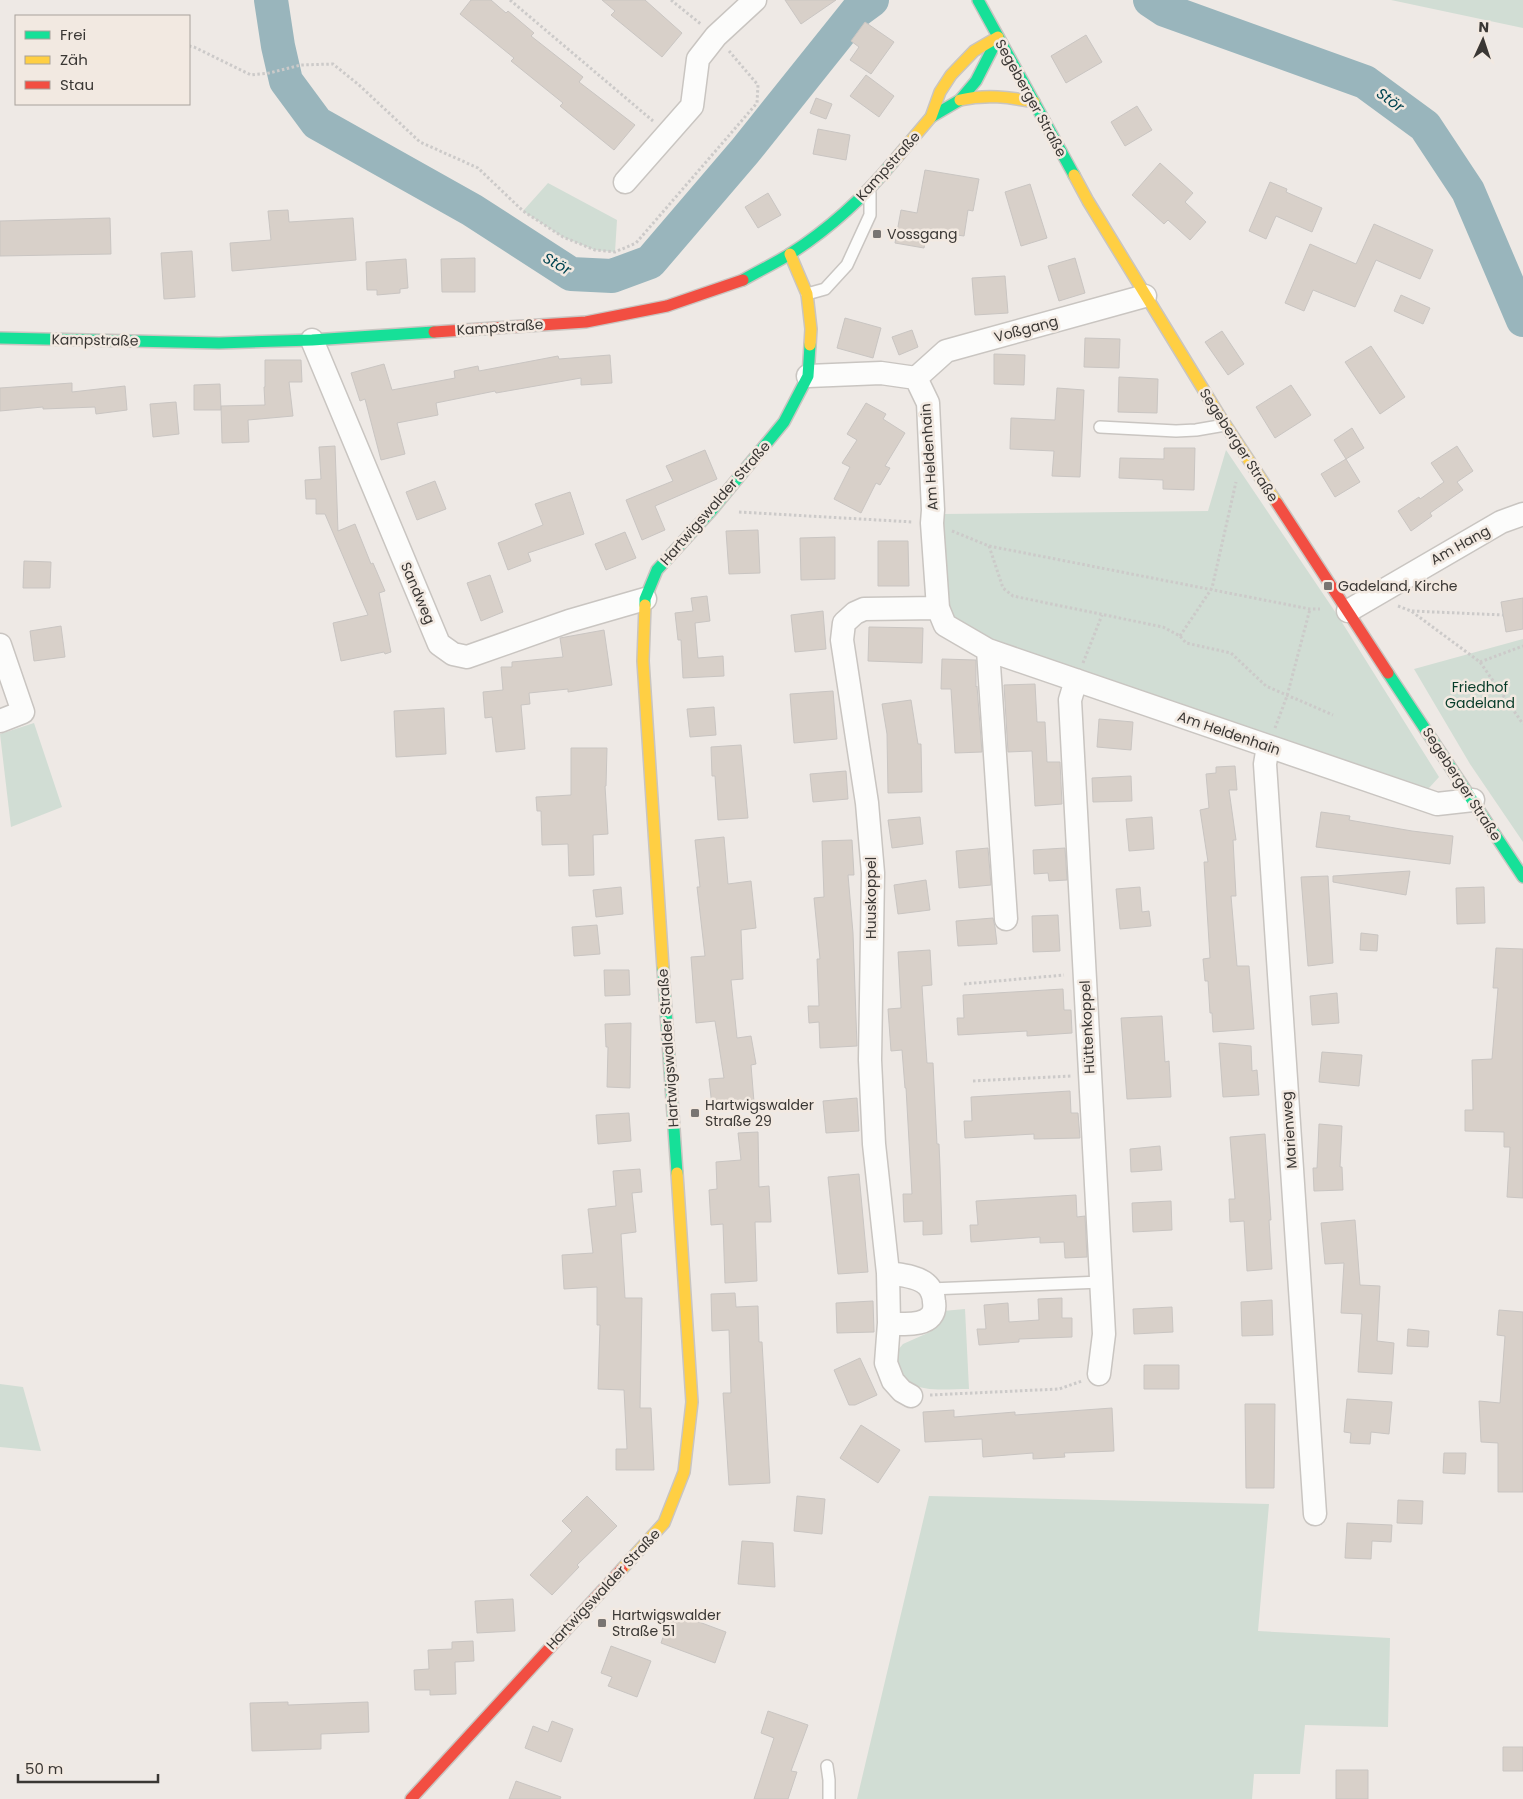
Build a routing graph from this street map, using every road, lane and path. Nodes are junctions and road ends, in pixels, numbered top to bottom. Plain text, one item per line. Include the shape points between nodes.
1 (510, 0) edge
2 (671, 0) edge
3 (755, 0) edge
4 (978, 0) edge
5 (716, 36) junction
6 (998, 37) junction
7 (190, 46) edge
8 (960, 100) junction
9 (1034, 102) junction
10 (931, 117) junction
11 (667, 134) junction
12 (624, 182) dead end
13 (870, 190) junction
14 (840, 216) junction
15 (863, 232) junction
16 (790, 254) junction
17 (808, 294) junction
18 (1145, 296) junction
19 (0, 338) edge
20 (312, 340) junction
21 (808, 376) junction
22 (916, 378) junction
23 (1225, 425) junction
24 (1100, 427) dead end
25 (1242, 451) junction
26 (711, 511) junction
27 (1523, 514) edge
28 (932, 523) junction
29 (989, 546) junction
30 (1212, 588) junction
31 (1375, 596) junction
32 (645, 599) junction
33 (938, 608) junction
34 (1310, 609) junction
35 (1348, 610) junction
36 (1411, 611) junction
37 (1102, 615) junction
38 (1503, 615) dead end
39 (1180, 636) junction
40 (0, 646) edge
41 (1523, 646) edge
42 (988, 650) junction
43 (1480, 662) junction
44 (1076, 680) junction
45 (1287, 696) junction
46 (1333, 716) dead end
47 (0, 721) edge
48 (1523, 724) edge
49 (1268, 746) junction
50 (1473, 800) junction
51 (1523, 877) edge
52 (1006, 919) dead end
53 (1085, 974) junction
54 (964, 984) dead end
55 (1090, 1074) junction
56 (973, 1081) dead end
57 (888, 1273) junction
58 (1101, 1282) junction
59 (930, 1289) junction
60 (889, 1323) junction
61 (1099, 1374) joint
62 (911, 1396) joint
63 (1314, 1514) dead end
64 (827, 1766) dead end
65 (411, 1799) edge
66 (829, 1799) edge

1 - 11 path
2 - 5 path
3 - 5 street
4 - 6 street, Segeberger Straße
5 - 7 path via 758,85 757,103 636,243 615,252 594,250 563,237 523,211 478,168 420,142 333,64 301,65 252,75
5 - 11 street via 698,59 692,106
6 - 8 street, Kampstraße via 976,81
6 - 9 street, Segeberger Straße
6 - 10 street, Kampstraße via 974,51 951,75 940,92
8 - 9 street via 977,96 1006,96
8 - 10 street, Kampstraße
9 - 18 street, Segeberger Straße
10 - 13 street, Kampstraße
11 - 12 street
13 - 14 street, Kampstraße
13 - 15 lane via 870,215
14 - 15 lane via 854,218
14 - 16 street, Kampstraße
15 - 17 lane via 847,265 825,289
16 - 17 street, Hartwigswalder Straße
16 - 20 street, Kampstraße via 741,281 667,306 586,322
17 - 21 street, Hartwigswalder Straße via 811,328
18 - 22 street, Voßgang via 946,351
18 - 23 street, Segeberger Straße
19 - 20 street, Kampstraße via 219,343
20 - 32 street, Sandweg via 439,644 453,654 467,657
21 - 22 street via 881,373
21 - 26 street, Hartwigswalder Straße via 784,422
22 - 28 street, Am Heldenhain via 928,403
23 - 24 lane via 1176,431
23 - 25 street, Segeberger Straße
25 - 30 path
25 - 35 street, Segeberger Straße
26 - 28 path
26 - 32 street, Hartwigswalder Straße via 657,570
27 - 31 street, Am Hang via 1501,522
28 - 29 path
28 - 33 street, Am Heldenhain
29 - 30 path
29 - 37 path via 1003,588 1013,596
30 - 34 path
30 - 39 path
31 - 35 street, Am Hang
31 - 36 path
32 - 65 street, Hartwigswalder Straße via 642,661 692,1402 684,1472 664,1523
33 - 42 street, Am Heldenhain via 945,625
33 - 57 street, Huuskoppel via 864,609 844,623 842,640 871,847 870,1060 874,1144
34 - 35 path
34 - 45 path
35 - 50 street, Segeberger Straße
36 - 38 path
36 - 43 path
37 - 39 path via 1163,627
37 - 44 path
39 - 45 path via 1186,643 1231,653 1266,686
40 - 47 street via 23,712
41 - 43 path
42 - 44 street, Am Heldenhain
42 - 52 street
43 - 48 path
44 - 49 street, Am Heldenhain
44 - 53 street, Hüttenkoppel via 1070,700
45 - 46 path
45 - 49 path
49 - 50 street, Am Heldenhain via 1436,804
49 - 63 street, Marienweg via 1265,764
50 - 51 street, Segeberger Straße
53 - 54 path
53 - 55 street, Hüttenkoppel
55 - 56 path
55 - 58 street, Hüttenkoppel
57 - 59 street via 910,1277
57 - 60 street, Huuskoppel
58 - 59 lane
58 - 61 street, Hüttenkoppel via 1104,1334
59 - 60 street via 935,1306 931,1316 920,1323
60 - 62 street, Huuskoppel via 886,1363 893,1381
61 - 62 path via 1059,1389
64 - 66 lane

